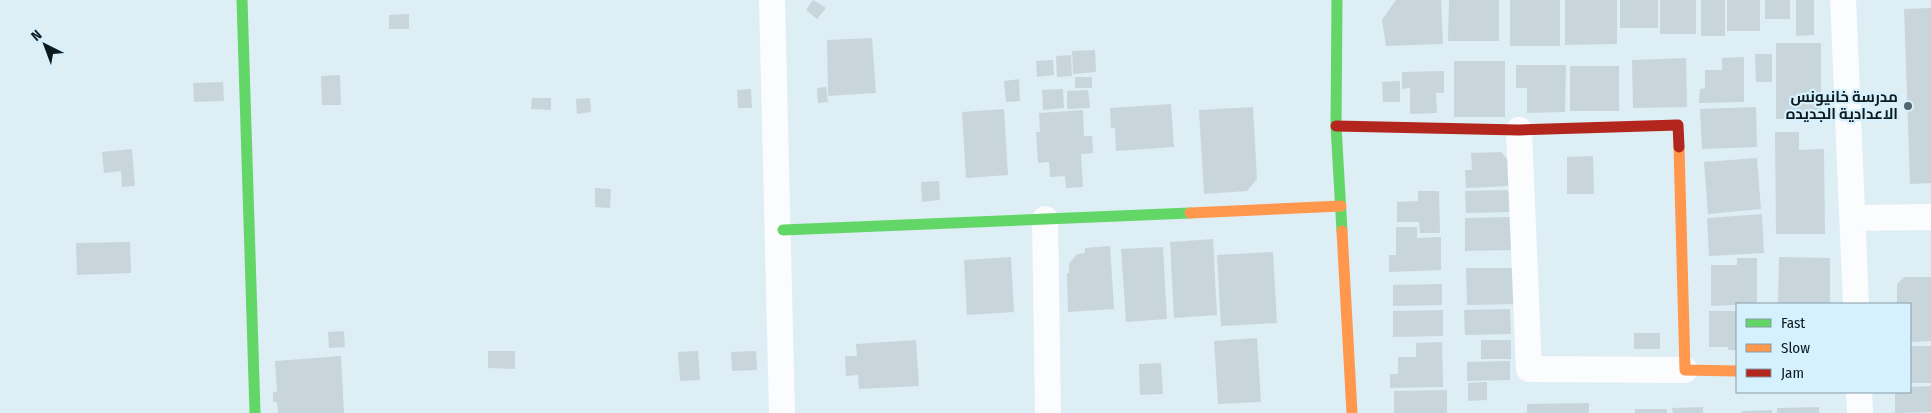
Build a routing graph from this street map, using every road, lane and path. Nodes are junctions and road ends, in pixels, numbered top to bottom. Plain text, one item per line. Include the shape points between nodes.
1 (242, 0) edge
2 (772, 0) edge
3 (1337, 0) edge
4 (1843, 0) edge
5 (1336, 126) junction
6 (1519, 130) junction
7 (1341, 206) junction
8 (1931, 217) edge
9 (1853, 218) junction
10 (1045, 219) junction
11 (783, 230) dead end
12 (1856, 303) edge
13 (1685, 370) junction
14 (1736, 371) edge
15 (1858, 393) edge
16 (255, 413) edge
17 (782, 413) edge
18 (1048, 413) edge
19 (1352, 413) edge
20 (1860, 413) edge

1 - 16 street
2 - 17 street
3 - 5 street
4 - 9 street
5 - 6 street
5 - 7 street
6 - 13 street via 1529,369
6 - 13 street via 1678,124
7 - 10 street
7 - 19 street
8 - 9 street
9 - 12 street
10 - 11 street
10 - 18 street
13 - 14 street
15 - 20 street

